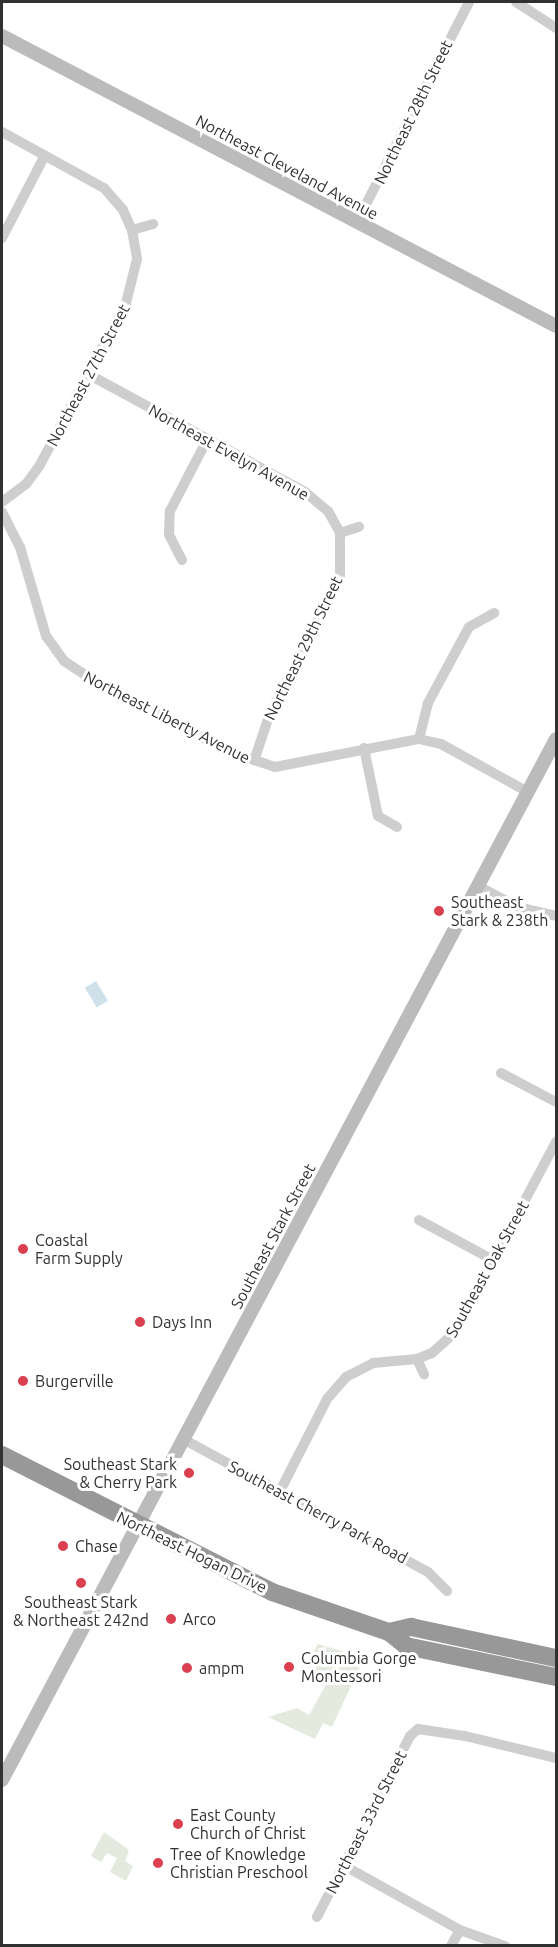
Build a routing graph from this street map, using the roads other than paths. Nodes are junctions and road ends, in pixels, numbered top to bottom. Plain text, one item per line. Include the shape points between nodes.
1 (469, 2) edge
2 (516, 2) edge
3 (556, 28) edge
4 (2, 36) edge
5 (2, 132) edge
6 (45, 155) junction
7 (357, 222) junction
8 (153, 224) dead end
9 (132, 230) junction
10 (2, 238) edge
11 (556, 326) edge
12 (88, 374) junction
13 (207, 440) junction
14 (2, 502) edge
15 (2, 512) edge
16 (359, 527) dead end
17 (340, 533) junction
18 (182, 560) dead end
19 (494, 614) dead end
20 (419, 739) junction
21 (556, 739) edge
22 (364, 748) junction
23 (254, 761) junction
24 (528, 792) junction
25 (397, 827) dead end
26 (478, 886) junction
27 (556, 916) edge
28 (501, 1073) dead end
29 (556, 1102) edge
30 (556, 1142) edge
31 (419, 1220) dead end
32 (493, 1260) junction
33 (417, 1359) junction
34 (424, 1374) dead end
35 (183, 1439) junction
36 (2, 1455) edge
37 (280, 1491) junction
38 (137, 1525) junction
39 (447, 1592) dead end
40 (389, 1632) junction
41 (556, 1658) edge
42 (556, 1677) edge
43 (556, 1758) edge
44 (2, 1780) edge
45 (343, 1865) junction
46 (317, 1917) dead end
47 (460, 1930) junction
48 (451, 1946) edge
49 (505, 1946) edge

1 - 7 street, Northeast 28th Street
2 - 3 street
4 - 7 main road, Northeast Cleveland Avenue
5 - 6 street, Northeast 27th Street
6 - 9 street, Northeast 27th Street via 105,188 123,210
6 - 10 street
7 - 11 main road, Northeast Cleveland Avenue
8 - 9 street
9 - 12 street, Northeast 27th Street via 137,259 132,289
12 - 13 street, Northeast Evelyn Avenue
12 - 14 street, Northeast 27th Street via 40,465 26,484
13 - 17 street, Northeast Evelyn Avenue via 305,492 328,511
13 - 18 street via 170,511 169,534
15 - 23 street, Northeast Liberty Avenue via 20,547 45,636 64,661 99,684
16 - 17 street
17 - 23 street, Northeast 29th Street via 340,576 269,716
19 - 20 street via 469,627 428,703
20 - 22 street, Northeast Liberty Avenue
20 - 24 street, Northeast Liberty Avenue via 441,744
21 - 24 main road, Southeast Stark Street
22 - 23 street, Northeast Liberty Avenue via 297,766 275,767
22 - 25 street via 378,816
24 - 26 main road, Southeast Stark Street
26 - 27 street via 518,907
26 - 35 main road, Southeast Stark Street
28 - 29 street
30 - 32 street, Southeast Oak Street
31 - 32 street
32 - 33 street, Southeast Oak Street via 454,1333 432,1353
33 - 34 street
33 - 37 street, Southeast Oak Street via 372,1363 335,1388
35 - 37 street, Southeast Cherry Park Road
35 - 38 main road, Southeast Stark Street
36 - 38 highway, Northeast Hogan Drive
37 - 39 street, Southeast Cherry Park Road via 428,1572
38 - 40 highway, Northeast Hogan Drive via 272,1592
38 - 44 main road, Southeast Stark Street
40 - 41 highway, Northeast Hogan Drive via 411,1627
40 - 42 highway, Northeast Hogan Drive via 406,1646
43 - 45 street, Northeast 33rd Street via 418,1729 406,1742
45 - 46 street, Northeast 33rd Street
45 - 47 street
47 - 48 street
47 - 49 street

